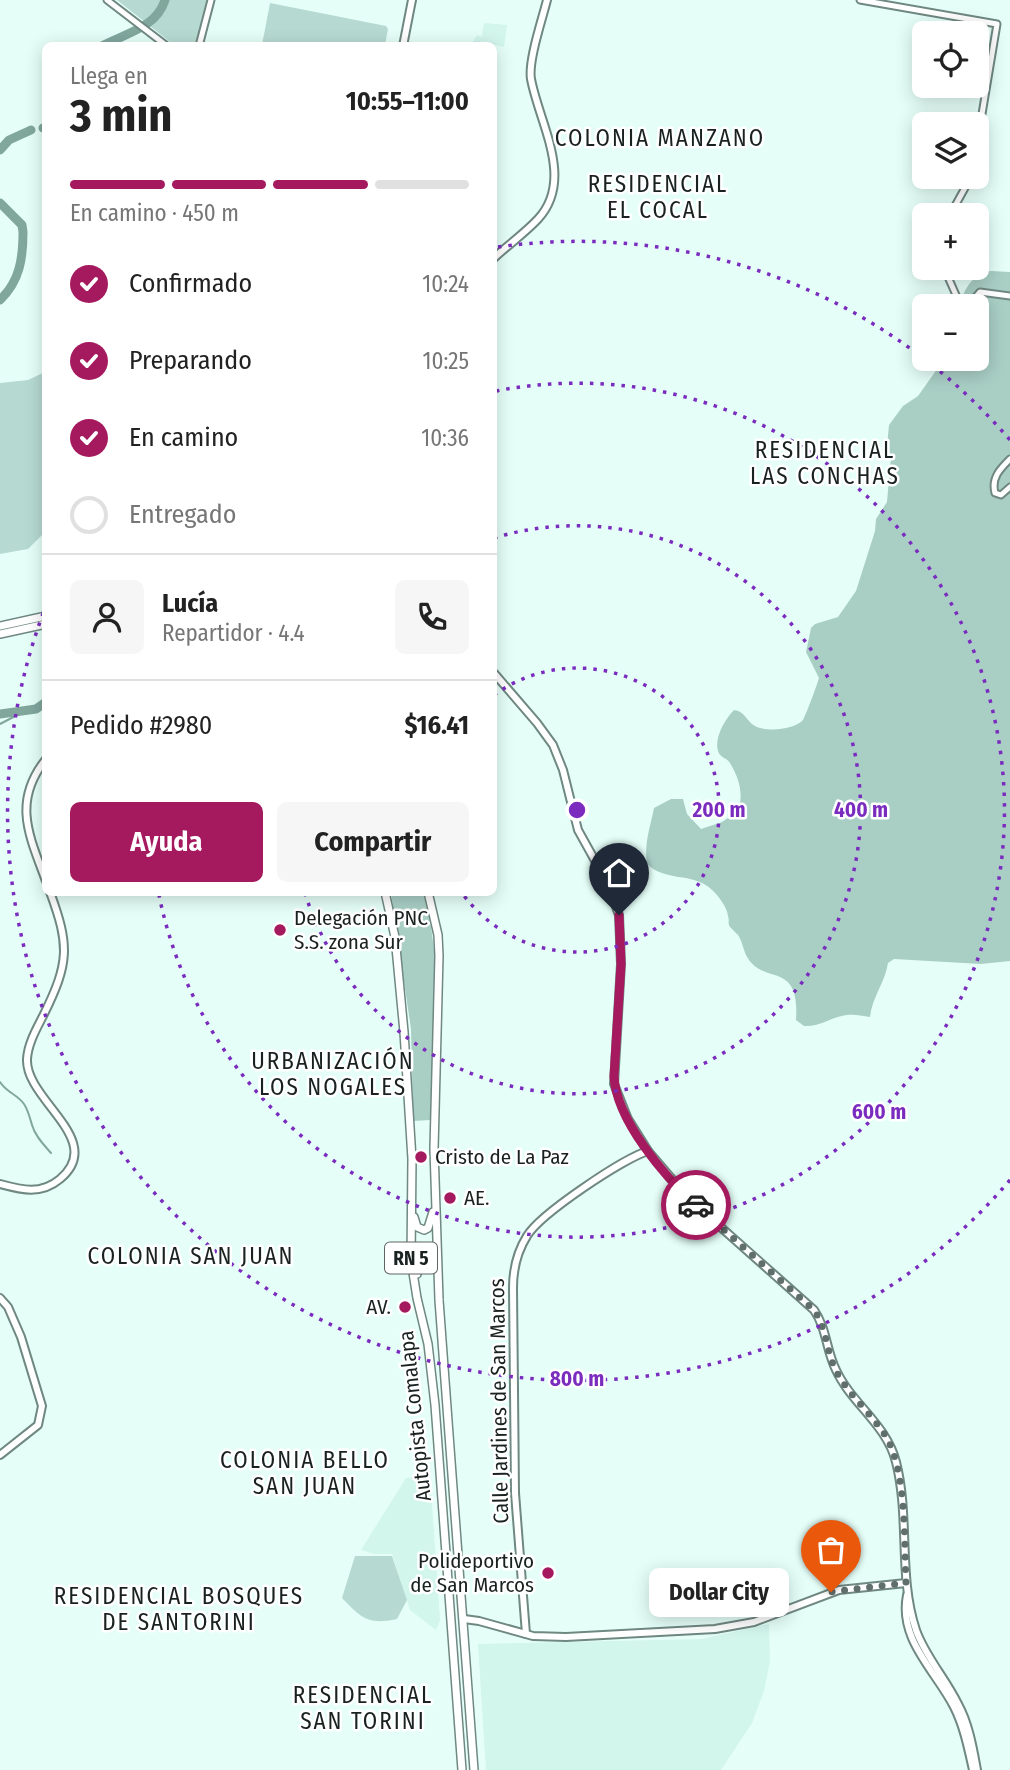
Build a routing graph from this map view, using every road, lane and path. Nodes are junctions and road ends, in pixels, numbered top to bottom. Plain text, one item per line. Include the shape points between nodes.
1 (107, 0) edge
2 (211, 0) edge
3 (412, 0) edge
4 (547, 0) edge
5 (860, 0) edge
6 (162, 42) edge
7 (201, 42) edge
8 (405, 42) edge
9 (982, 112) edge
10 (497, 255) edge
11 (949, 280) edge
12 (1010, 296) edge
13 (1010, 459) edge
14 (1010, 487) edge
15 (42, 614) edge
16 (42, 624) edge
17 (1, 629) edge
18 (497, 676) edge
19 (42, 764) edge
20 (42, 870) edge
21 (51, 896) edge
22 (386, 896) edge
23 (429, 896) edge
24 (648, 1151) junction
25 (0, 1184) edge
26 (412, 1202) junction
27 (435, 1207) junction
28 (438, 1279) junction
29 (417, 1297) junction
30 (0, 1298) edge
31 (0, 1455) edge
32 (906, 1583) junction
33 (907, 1593) junction
34 (464, 1619) junction
35 (526, 1634) junction
36 (937, 1675) junction
37 (947, 1685) junction
38 (953, 1706) junction
39 (462, 1770) edge
40 (474, 1770) edge
41 (975, 1770) edge

1 - 6 street
2 - 7 street
3 - 8 main road
4 - 10 main road via 531,79 552,152 553,188 540,217
5 - 9 street via 997,24
11 - 12 street via 960,304 968,306 980,292
13 - 14 street via 993,484 995,493 1001,495
15 - 17 highway
16 - 17 highway
18 - 24 main road via 553,745 578,830 616,905 622,935 614,1084
19 - 20 main road via 31,782 25,807
21 - 25 main road via 64,935 65,956 30,1044 27,1064 36,1089 69,1130 73,1161 63,1177 39,1191
22 - 26 highway, Autopista Comalapa / RN 5 via 404,1029
23 - 27 highway, Autopista Comalapa / RN 5 via 439,956
24 - 32 main road via 689,1199 821,1320 836,1371 892,1450 900,1486
24 - 35 main road, Calle Jardines de San Marcos via 548,1214 527,1235 516,1263 514,1454
26 - 27 highway via 420,1230 428,1228
26 - 29 highway, Autopista Comalapa / RN 5 via 411,1250
27 - 28 highway, Autopista Comalapa / RN 5
28 - 29 highway via 433,1252 424,1249 418,1261
28 - 34 highway, Autopista Comalapa / RN 5
29 - 39 highway, Autopista Comalapa / RN 5 via 435,1405
30 - 31 main road via 21,1337 42,1406 38,1425
32 - 33 main road
32 - 35 main road via 839,1590 735,1627 566,1637
33 - 36 main road via 916,1630
33 - 36 main road via 909,1633
34 - 35 main road
34 - 40 highway, Autopista Comalapa / RN 5
36 - 37 main road
36 - 38 main road
37 - 38 main road
37 - 41 main road via 968,1728
38 - 41 main road

